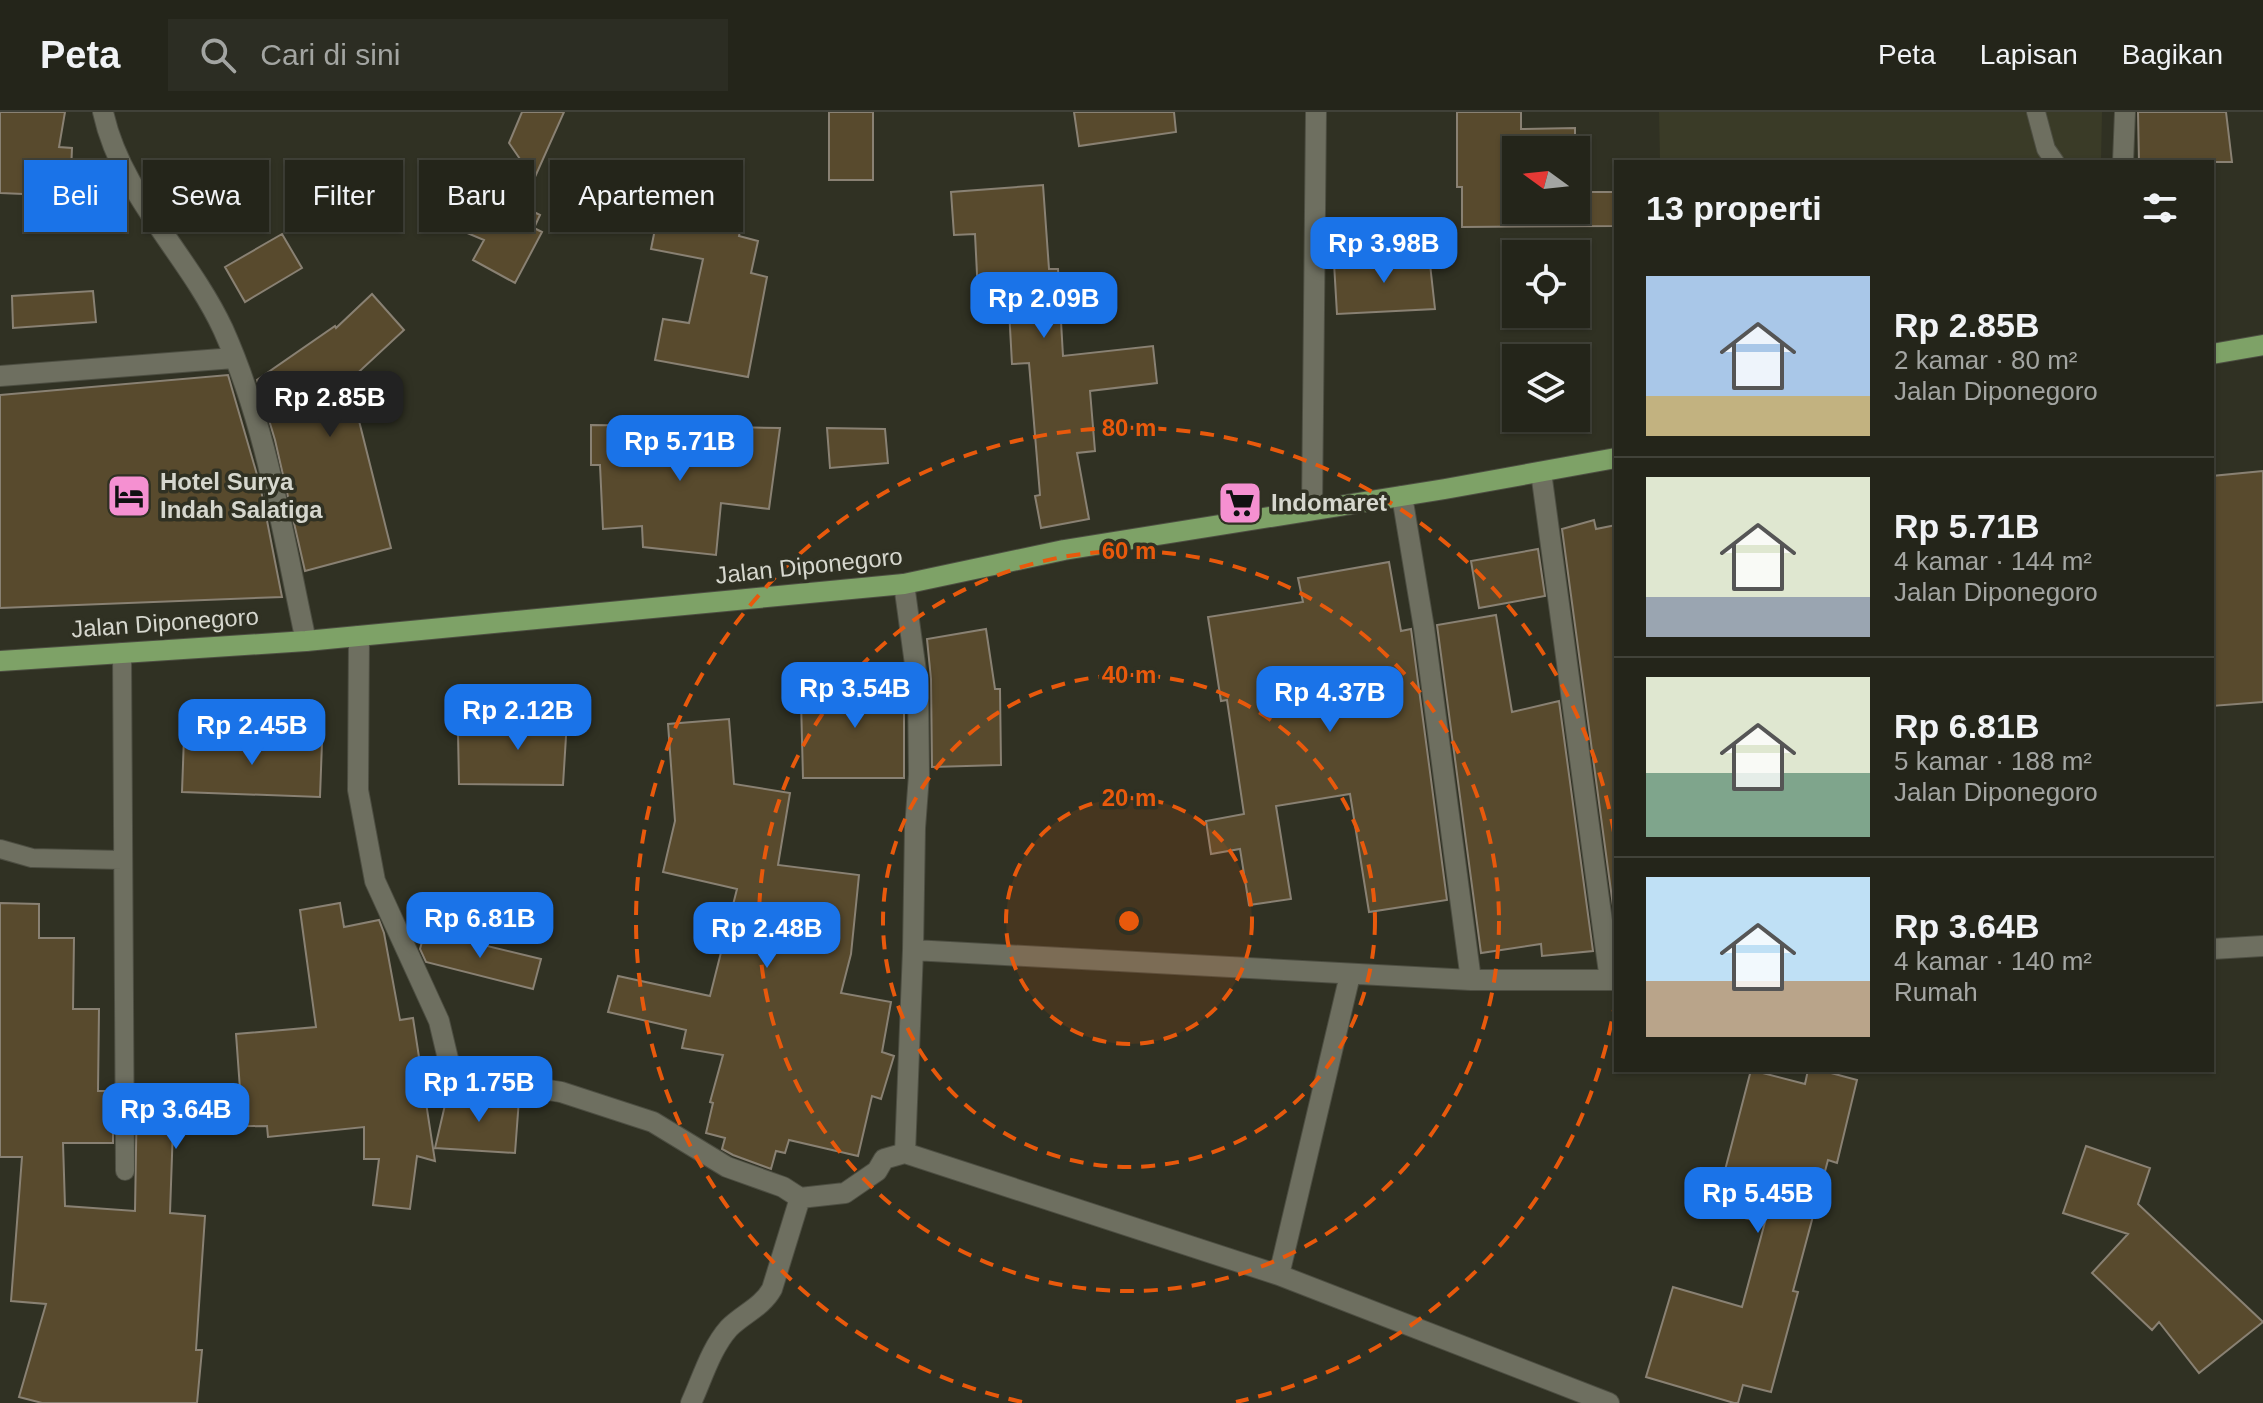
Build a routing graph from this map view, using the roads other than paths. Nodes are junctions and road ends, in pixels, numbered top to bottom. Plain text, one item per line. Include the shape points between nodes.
1 (103, 112) edge
2 (1316, 112) edge
3 (2036, 112) edge
4 (2125, 112) edge
5 (2054, 160) edge
6 (2123, 160) edge
7 (2263, 345) edge
8 (2214, 354) edge
9 (234, 358) junction
10 (0, 376) edge
11 (1614, 458) edge
12 (1541, 472) junction
13 (1402, 496) junction
14 (1312, 510) junction
15 (904, 584) junction
16 (359, 636) junction
17 (306, 641) junction
18 (122, 652) junction
19 (0, 661) edge
20 (0, 849) edge
21 (122, 860) junction
22 (2263, 946) edge
23 (2214, 949) edge
24 (913, 950) junction
25 (1350, 975) junction
26 (1471, 980) junction
27 (1613, 980) edge
28 (905, 1153) junction
29 (125, 1171) dead end
30 (800, 1198) junction
31 (1279, 1275) junction
32 (691, 1403) edge
33 (1609, 1403) edge

1 - 9 street via 124,174 201,288
2 - 14 street
3 - 5 lane
4 - 6 street
7 - 8 main road
9 - 10 street
9 - 17 street via 262,442
11 - 12 main road, Jalan Diponegoro
12 - 13 main road, Jalan Diponegoro
12 - 27 street
13 - 14 main road, Jalan Diponegoro
13 - 26 street
14 - 15 main road, Jalan Diponegoro via 1064,550
15 - 16 main road, Jalan Diponegoro
15 - 24 street via 918,701
16 - 17 main road, Jalan Diponegoro
16 - 30 street via 358,790 375,881 439,1021 459,1081 561,1092 653,1122 727,1167
17 - 18 main road, Jalan Diponegoro
18 - 19 main road, Jalan Diponegoro
18 - 21 lane
20 - 21 lane via 32,858
21 - 29 lane
22 - 23 street
24 - 25 street
24 - 28 street
25 - 26 street
25 - 31 street
26 - 27 street
28 - 30 street via 884,1159 877,1171 845,1193
28 - 31 street
30 - 32 street via 772,1289 729,1328
31 - 33 street

